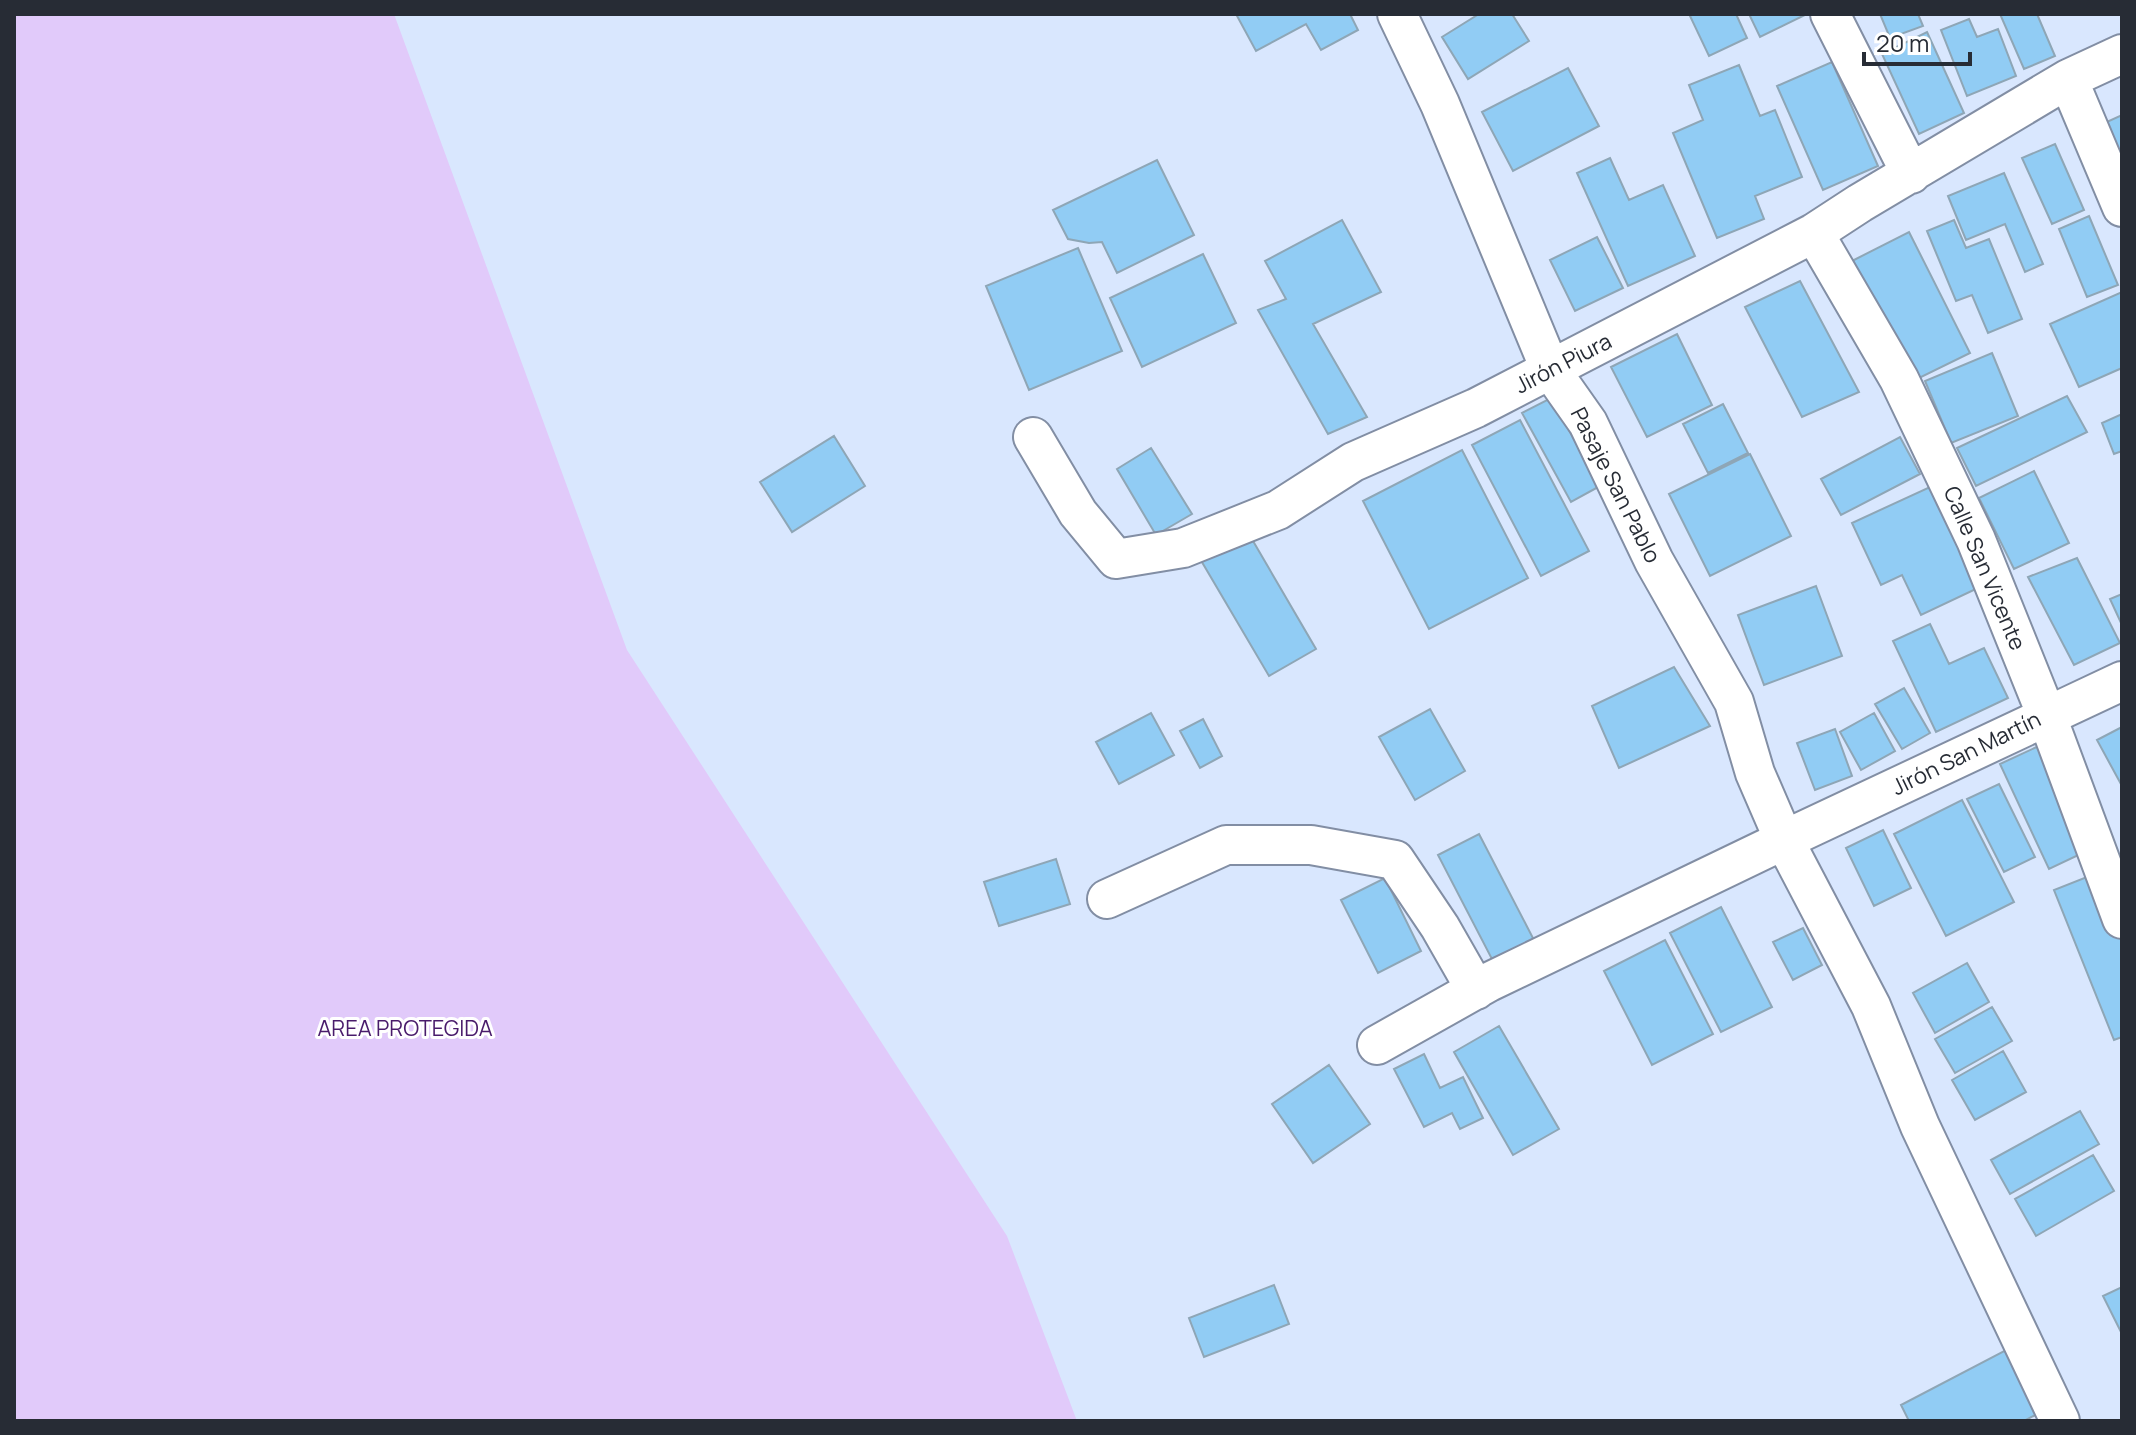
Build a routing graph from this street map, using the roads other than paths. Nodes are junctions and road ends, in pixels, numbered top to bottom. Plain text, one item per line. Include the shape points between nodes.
1 (1397, 14) edge
2 (1830, 14) edge
3 (2122, 54) edge
4 (2068, 79) junction
5 (1911, 174) junction
6 (2122, 207) edge
7 (1814, 233) junction
8 (1550, 369) junction
9 (1033, 437) dead end
10 (2122, 681) edge
11 (2046, 714) junction
12 (1797, 834) junction
13 (1107, 899) dead end
14 (2122, 919) edge
15 (1476, 990) junction
16 (1377, 1045) dead end
17 (2060, 1421) edge

1 - 8 street, Pasaje San Pablo
2 - 5 street
3 - 4 street, Jirón Piura
4 - 5 street, Jirón Piura
4 - 6 street
5 - 7 street, Jirón Piura
7 - 8 street, Jirón Piura
7 - 11 street, Calle San Vicente via 1905,393 1976,540
8 - 9 street, Jirón Piura via 1353,462 1278,510 1183,548 1116,559 1078,513
8 - 12 street, Pasaje San Pablo via 1588,423 1654,561 1734,702 1755,773
10 - 11 street, Jirón San Martín
11 - 12 street, Jirón San Martín
11 - 14 street, Calle San Vicente
12 - 15 street, Jirón San Martín
12 - 17 street, Pasaje San Pablo via 1920,1126
13 - 15 street via 1226,845 1311,845 1395,860
15 - 16 street, Jirón San Martín

